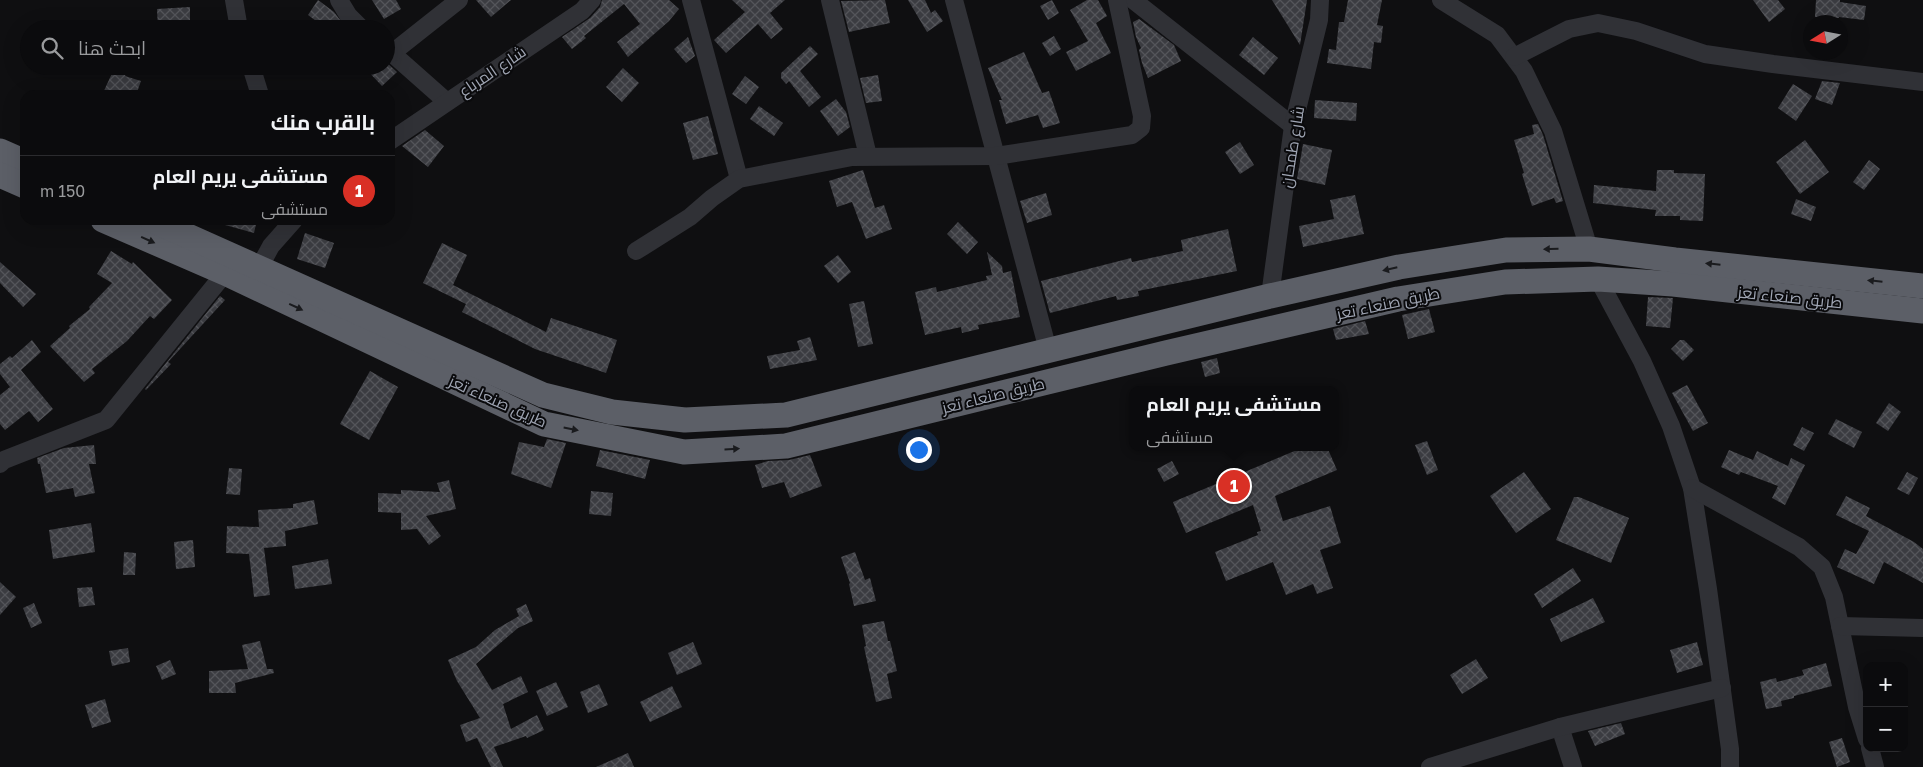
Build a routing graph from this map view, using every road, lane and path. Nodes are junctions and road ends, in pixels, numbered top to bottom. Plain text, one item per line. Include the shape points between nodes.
1 (234, 0) edge
2 (340, 0) edge
3 (458, 0) edge
4 (592, 0) edge
5 (691, 0) edge
6 (830, 0) edge
7 (954, 0) edge
8 (1117, 0) edge
9 (1133, 0) edge
10 (1320, 0) edge
11 (1441, 0) edge
12 (237, 20) edge
13 (353, 20) edge
14 (395, 46) edge
15 (395, 55) edge
16 (1514, 57) junction
17 (254, 75) edge
18 (1923, 82) edge
19 (258, 90) edge
20 (447, 102) junction
21 (1293, 126) junction
22 (395, 138) edge
23 (0, 151) edge
24 (868, 156) junction
25 (996, 156) junction
26 (20, 160) edge
27 (0, 175) edge
28 (739, 179) junction
29 (20, 184) edge
30 (117, 225) edge
31 (161, 225) edge
32 (290, 225) edge
33 (1590, 249) junction
34 (636, 251) dead end
35 (231, 266) junction
36 (259, 268) junction
37 (1598, 279) junction
38 (1923, 286) edge
39 (1270, 296) junction
40 (1923, 311) edge
41 (1273, 329) junction
42 (1048, 350) junction
43 (0, 464) edge
44 (1692, 488) junction
45 (1840, 626) junction
46 (1923, 628) edge
47 (1722, 688) junction
48 (1863, 726) edge
49 (1560, 727) junction
50 (1871, 752) edge
51 (1430, 767) edge
52 (1573, 767) edge
53 (1730, 767) edge
54 (1876, 767) edge

1 - 12 street
2 - 13 street
3 - 14 street
4 - 20 street, شارع المرباع via 582,11
5 - 28 street
6 - 24 street
7 - 25 street
8 - 25 street via 1142,116 1141,128 1132,135
9 - 21 street
10 - 21 street, شارع طمحان via 1319,20
11 - 16 street via 1497,35
15 - 20 street
16 - 18 street via 1568,29 1598,23 1636,31 1705,54
16 - 33 street via 1524,70 1553,131
17 - 19 street
20 - 22 street, شارع المرباع
21 - 39 street, شارع طمحان
23 - 26 highway
24 - 25 street
24 - 28 street
25 - 42 street
27 - 29 highway
28 - 34 street via 690,217
30 -> 35 highway, طريق صنعاء تعز
31 - 35 highway, طريق صنعاء تعز
32 - 36 street via 271,246
38 -> 33 highway, طريق صنعاء تعز
33 -> 39 highway, طريق صنعاء تعز via 1506,250 1399,267
35 - 36 highway, طريق صنعاء تعز
35 -> 41 highway, طريق صنعاء تعز via 544,424 684,452 786,446
35 - 43 street via 106,420
36 - 42 highway, طريق صنعاء تعز via 543,395 612,412 685,420 786,415
37 - 40 highway, طريق صنعاء تعز
37 - 41 highway, طريق صنعاء تعز via 1505,282 1398,299
37 - 44 street via 1646,370 1671,426
39 - 41 highway
39 - 42 highway, طريق صنعاء تعز
44 - 45 street via 1799,547 1822,567 1834,597
44 - 47 street
45 - 46 street
45 - 48 street
47 - 49 street
47 - 53 street
49 - 51 street
49 - 52 street
50 - 54 street

